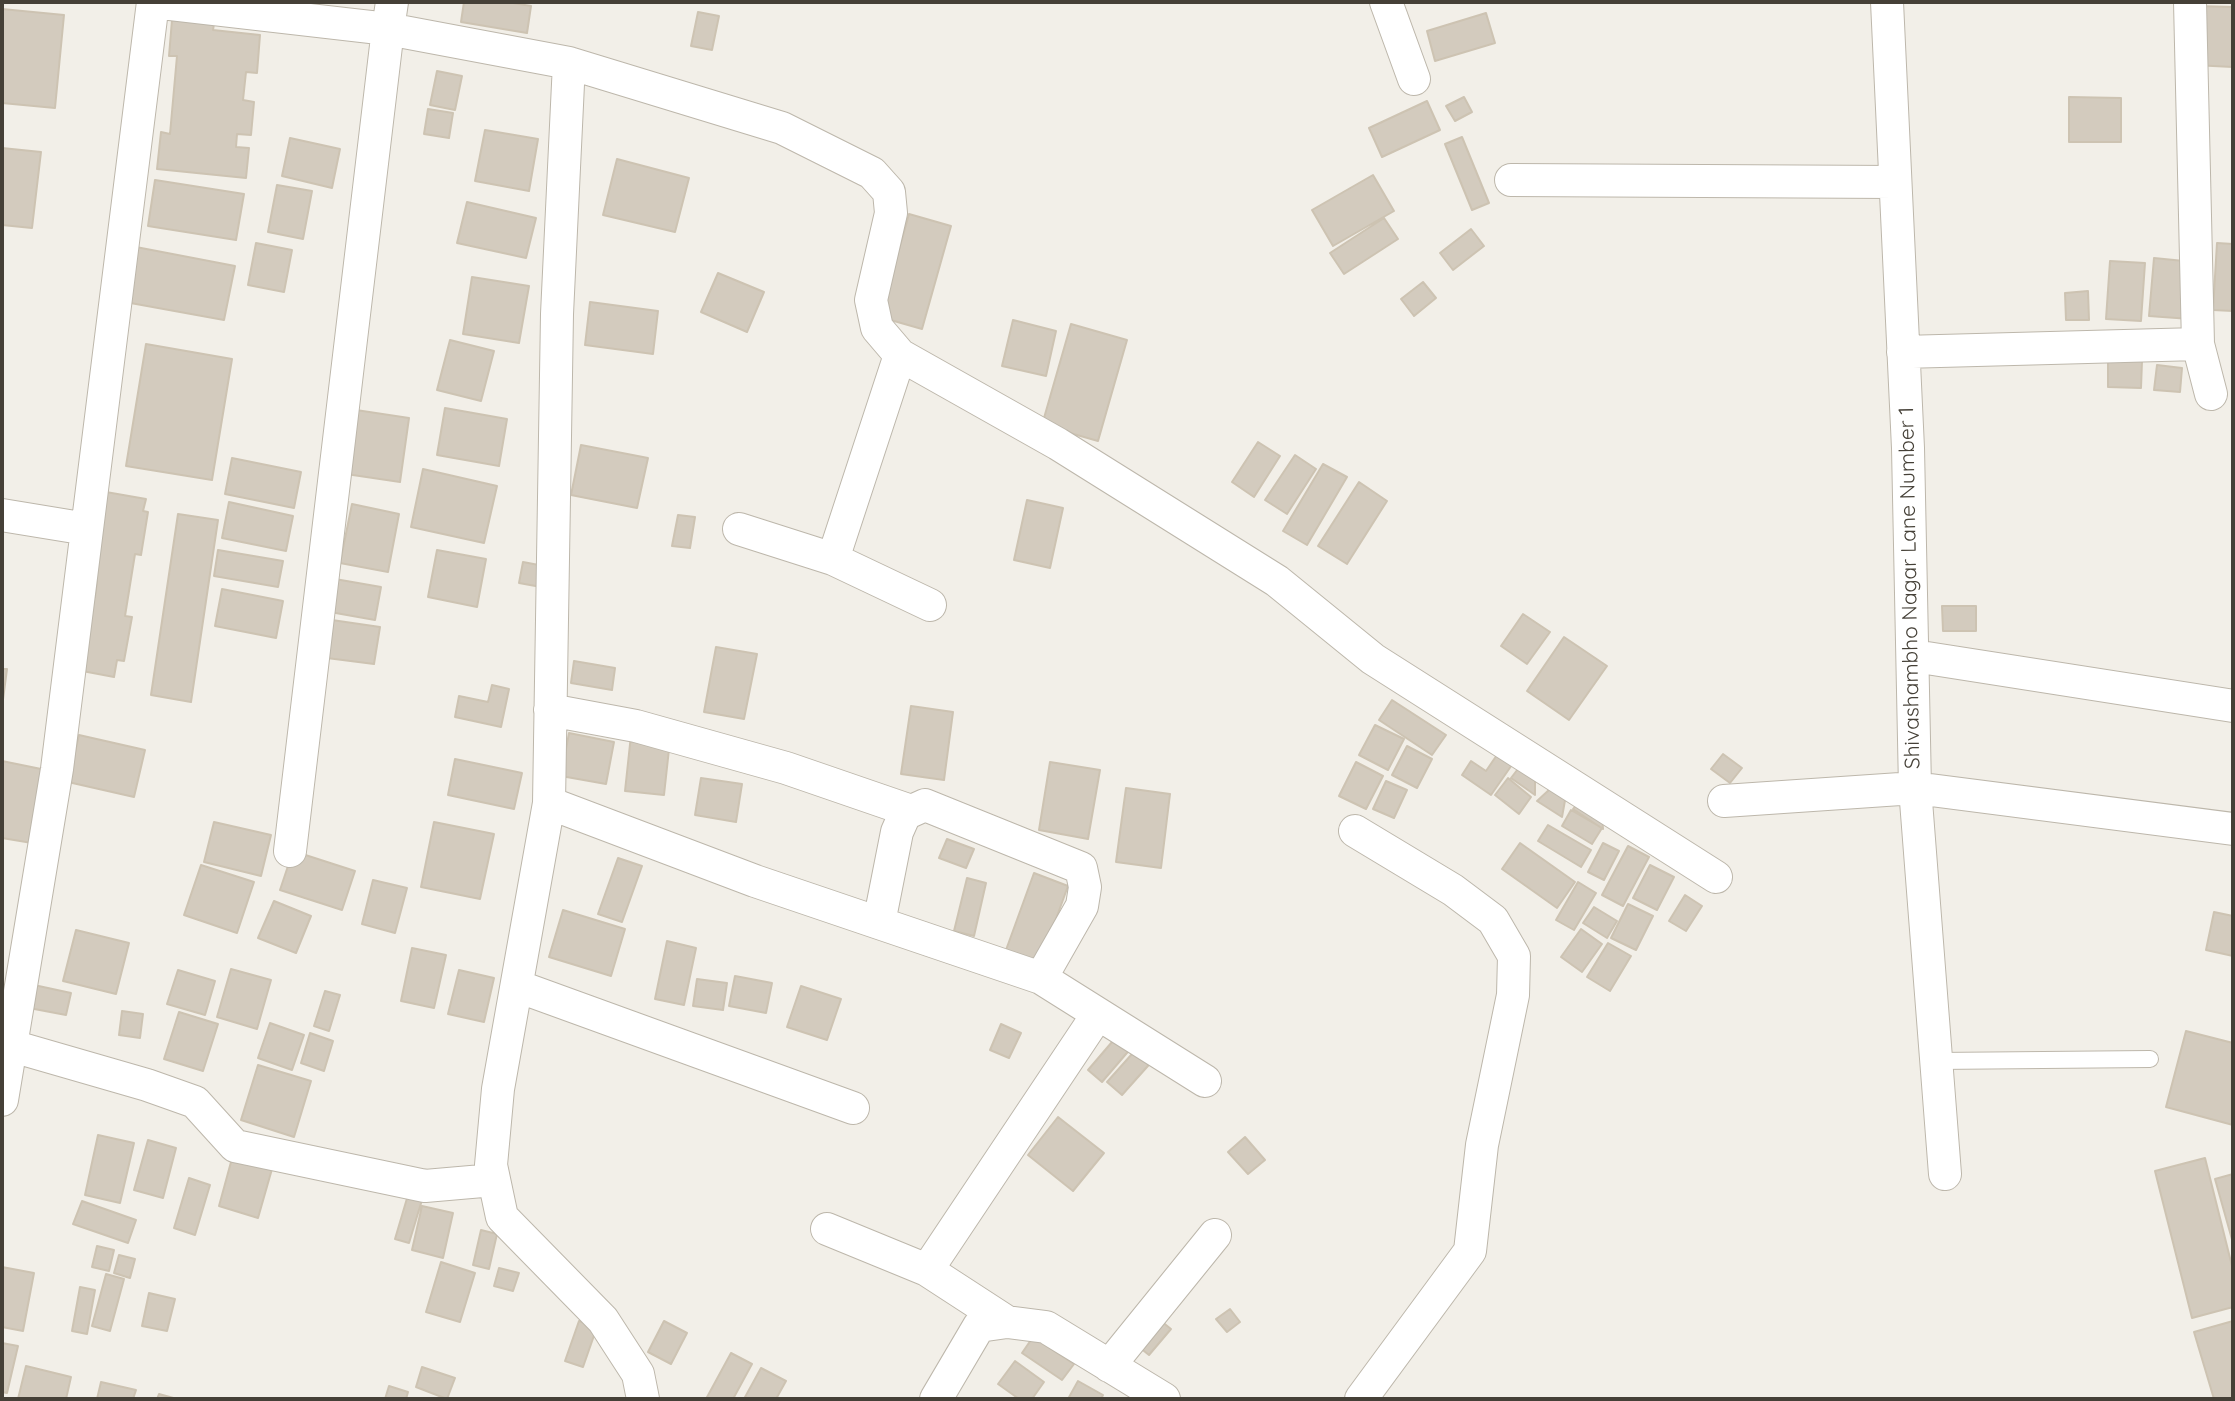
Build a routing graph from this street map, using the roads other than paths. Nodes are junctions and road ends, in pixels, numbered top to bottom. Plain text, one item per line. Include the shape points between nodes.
1 (153, 2) edge
2 (1386, 2) edge
3 (1887, 2) edge
4 (2190, 2) edge
5 (390, 15) edge
6 (569, 63) junction
7 (1414, 79) dead end
8 (1511, 180) dead end
9 (1895, 182) junction
10 (2197, 344) junction
11 (1903, 352) junction
12 (900, 355) junction
13 (2211, 394) dead end
14 (2, 515) edge
15 (87, 529) junction
16 (739, 529) dead end
17 (833, 559) junction
18 (930, 605) dead end
19 (1913, 656) junction
20 (2233, 706) edge
21 (550, 710) junction
22 (1915, 788) junction
23 (1724, 801) dead end
24 (549, 803) junction
25 (911, 811) junction
26 (2233, 829) edge
27 (1355, 831) dead end
28 (290, 851) dead end
29 (1716, 877) dead end
30 (879, 923) junction
31 (1041, 978) junction
32 (517, 986) junction
33 (1098, 1014) junction
34 (12, 1046) junction
35 (2150, 1059) dead end
36 (1936, 1061) junction
37 (1205, 1081) dead end
38 (2, 1100) edge
39 (853, 1108) dead end
40 (1945, 1174) dead end
41 (494, 1180) junction
42 (827, 1229) dead end
43 (1215, 1235) dead end
44 (928, 1270) junction
45 (1007, 1322) junction
46 (1109, 1366) junction
47 (643, 1399) edge
48 (936, 1399) edge
49 (1164, 1399) edge
50 (1361, 1399) edge

1 - 5 street
1 - 15 street
2 - 7 street
3 - 9 street, Shivashambho Nagar Lane Number 1
4 - 10 street
5 - 6 street
5 - 28 street
6 - 12 street via 782,128 872,173 888,192 891,213 871,300 877,328
6 - 21 street via 557,314
8 - 9 street
9 - 11 street, Shivashambho Nagar Lane Number 1
10 - 11 street
10 - 13 street
11 - 19 street, Shivashambho Nagar Lane Number 1
12 - 17 street
12 - 29 street via 1058,444 1277,581 1373,659
14 - 15 street
15 - 34 street via 57,769
16 - 17 street
17 - 18 street
19 - 20 street
19 - 22 street, Shivashambho Nagar Lane Number 1
21 - 24 street
21 - 25 street via 636,726 786,768
22 - 23 street
22 - 26 street
22 - 36 street, Shivashambho Nagar Lane Number 1
24 - 30 street
24 - 32 street
25 - 30 street via 897,832
25 - 31 street via 925,805 1081,868 1082,906
27 - 50 street via 1453,890 1493,920 1514,956 1513,995 1482,1145 1470,1251
30 - 31 street
31 - 33 street
32 - 39 street
32 - 41 street via 498,1089 491,1166
33 - 37 street
33 - 44 street
34 - 38 street
34 - 41 street via 195,1102 235,1146 425,1186
35 - 36 lane
36 - 40 street, Shivashambho Nagar Lane Number 1
41 - 47 street via 502,1217 603,1320 638,1374
42 - 44 street
43 - 46 street
44 - 45 street
45 - 46 street via 1046,1327
45 - 48 street via 979,1326
46 - 49 street

